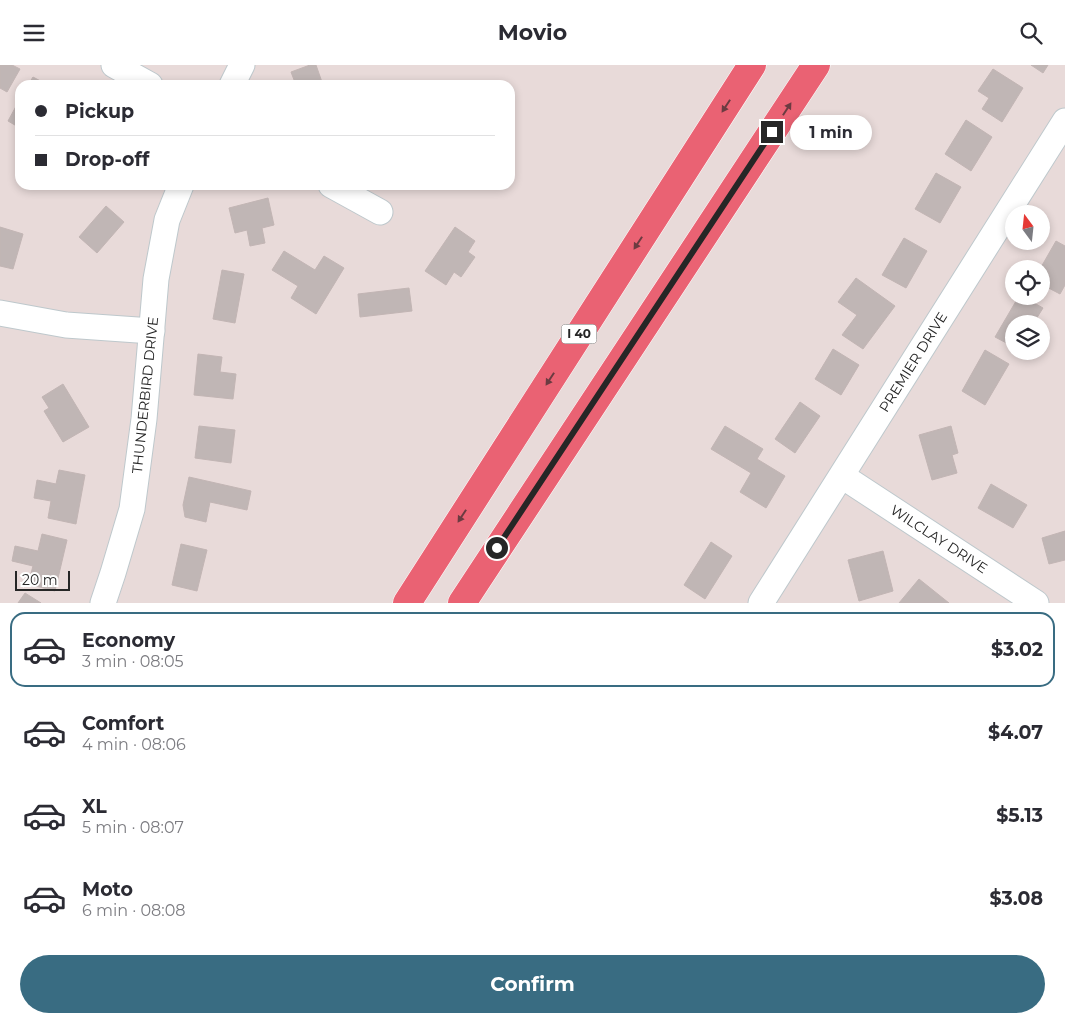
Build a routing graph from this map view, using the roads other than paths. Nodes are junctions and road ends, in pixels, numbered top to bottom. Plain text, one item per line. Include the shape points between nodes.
1 (114, 65) edge
2 (242, 65) edge
3 (752, 65) edge
4 (816, 65) edge
5 (141, 80) edge
6 (234, 80) edge
7 (1065, 121) edge
8 (179, 190) edge
9 (340, 190) edge
10 (380, 212) dead end
11 (0, 313) edge
12 (152, 331) junction
13 (842, 476) junction
14 (103, 603) edge
15 (407, 603) edge
16 (462, 603) edge
17 (761, 603) edge
18 (1036, 603) edge

1 - 5 street
2 - 6 street
3 -> 15 highway, I 40
16 -> 4 highway
7 - 13 street, PREMIER DRIVE
8 - 12 street, THUNDERBIRD DRIVE via 167,220 156,279
9 - 10 street
11 - 12 street via 66,325
12 - 14 street, THUNDERBIRD DRIVE via 132,509
13 - 17 street, PREMIER DRIVE
13 - 18 street, WILCLAY DRIVE

